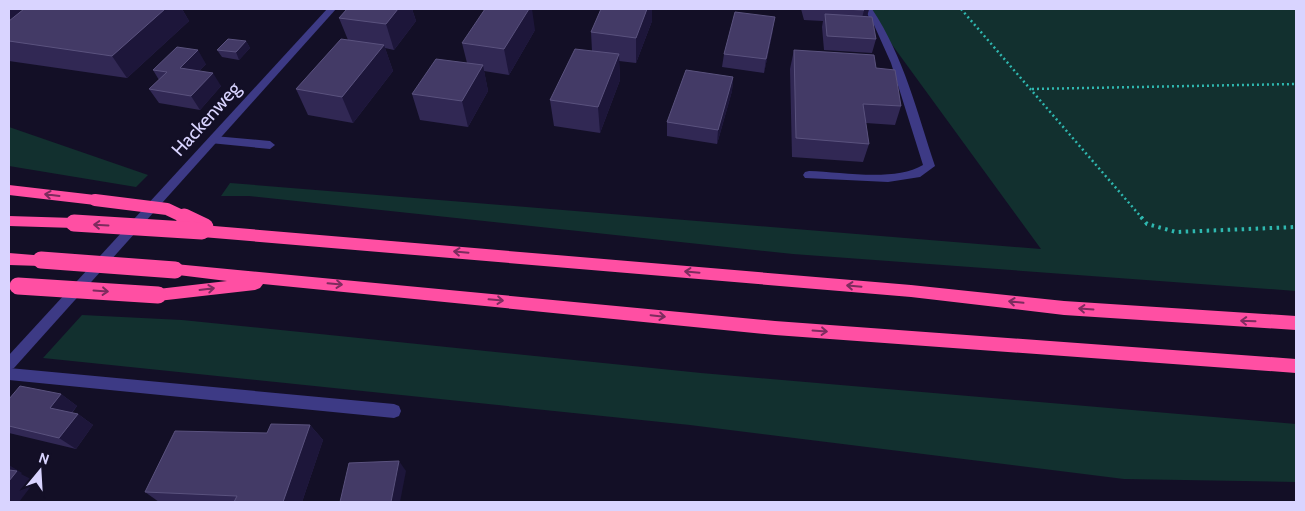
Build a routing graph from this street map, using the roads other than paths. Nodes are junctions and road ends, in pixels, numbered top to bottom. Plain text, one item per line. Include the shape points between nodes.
1 (332, 9) edge
2 (868, 9) edge
3 (214, 140) junction
4 (270, 145) dead end
5 (809, 175) dead end
6 (9, 190) edge
7 (9, 221) edge
8 (207, 230) junction
9 (9, 259) edge
10 (286, 280) junction
11 (13, 286) edge
12 (1296, 323) edge
13 (9, 364) edge
14 (1296, 366) edge
15 (9, 374) edge
16 (394, 411) dead end

1 - 3 street, Hackenweg
2 - 5 street via 894,62 929,166 916,174 888,178
3 - 4 street
3 - 13 street, Hackenweg
8 -> 6 highway, bridge via 167,209
8 -> 7 highway, bridge
12 -> 8 highway via 1064,308 882,288
9 - 10 highway, bridge
11 -> 10 highway, bridge via 158,294
10 -> 14 highway via 775,328
15 - 16 street

